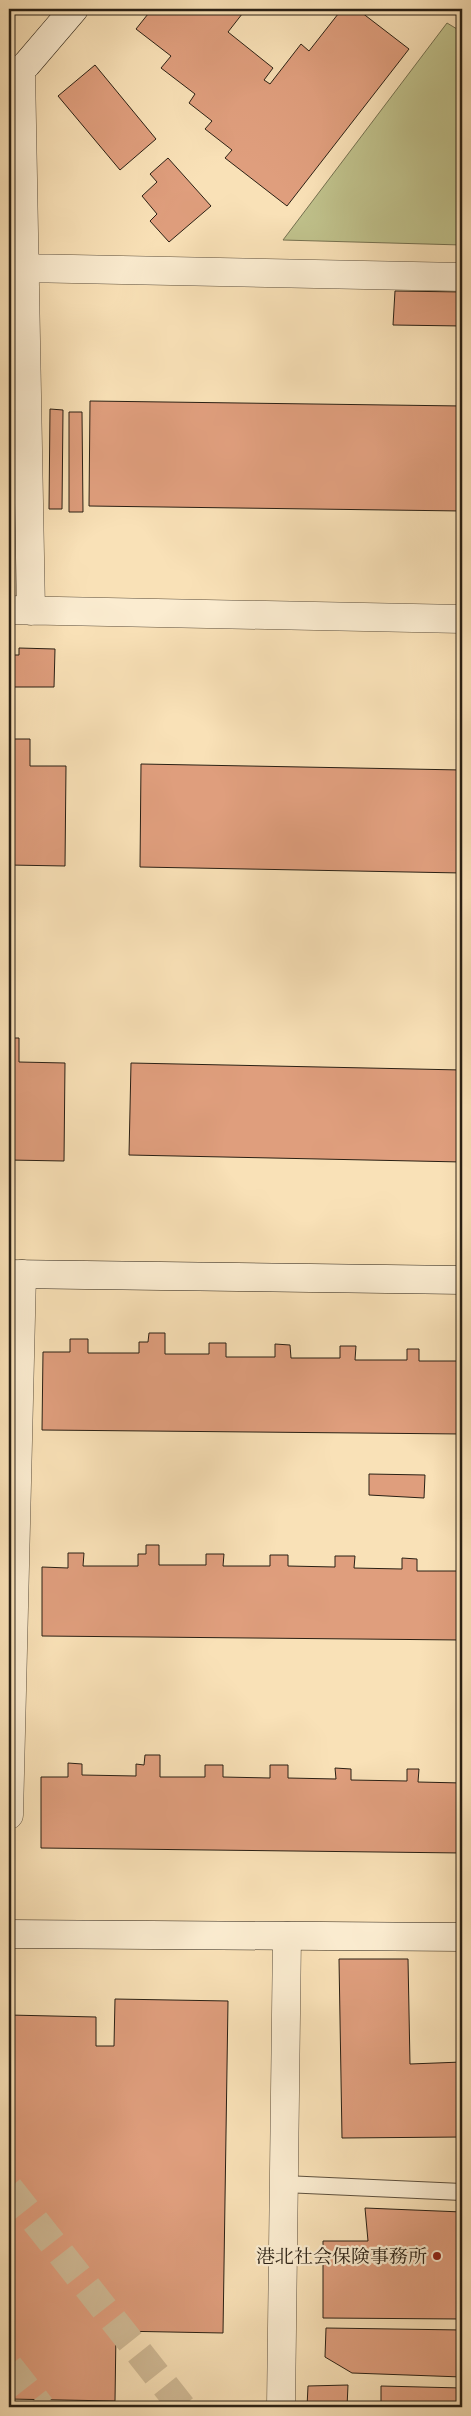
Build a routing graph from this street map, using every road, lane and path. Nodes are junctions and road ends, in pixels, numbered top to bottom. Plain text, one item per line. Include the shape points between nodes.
1 (74, 9) edge
2 (15, 76) edge
3 (24, 268) junction
4 (462, 277) edge
5 (20, 611) edge
6 (462, 619) edge
7 (16, 1274) edge
8 (462, 1280) edge
9 (9, 1815) edge
10 (9, 1934) edge
11 (287, 1936) junction
12 (462, 1937) edge
13 (284, 2184) junction
14 (462, 2192) edge
15 (282, 2407) edge

1 - 2 street
2 - 3 street
3 - 4 street
3 - 5 street
5 - 6 street
7 - 8 street
7 - 9 street
10 - 11 street
11 - 12 street
11 - 13 street
13 - 14 lane
13 - 15 street

